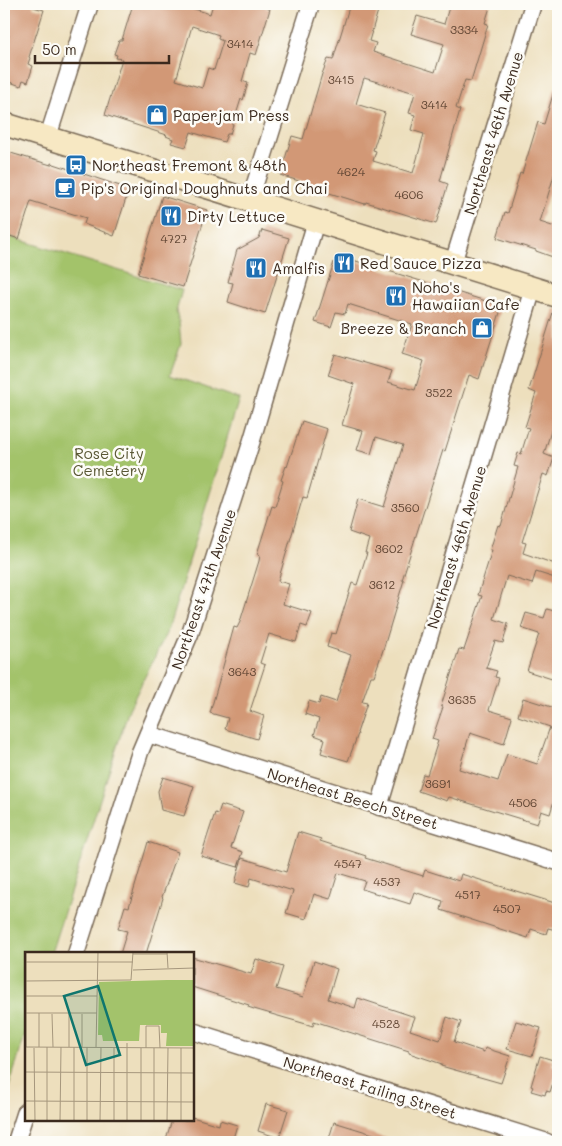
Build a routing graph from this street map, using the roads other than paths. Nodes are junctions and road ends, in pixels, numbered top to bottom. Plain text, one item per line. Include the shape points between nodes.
1 (90, 4) edge
2 (311, 4) edge
3 (533, 4) edge
4 (4, 124) edge
5 (48, 137) junction
6 (250, 200) junction
7 (316, 221) junction
8 (453, 263) junction
9 (533, 288) junction
10 (558, 296) edge
11 (148, 734) junction
12 (379, 806) junction
13 (558, 862) edge
14 (77, 952) edge
15 (194, 1032) edge
16 (25, 1114) edge
17 (16, 1142) edge
18 (546, 1142) edge

1 - 5 street
2 - 6 street
3 - 8 street, Northeast 46th Avenue
4 - 5 main road
5 - 6 main road
6 - 7 main road
7 - 8 main road
7 - 11 street, Northeast 47th Avenue via 252,440 190,634
8 - 9 main road
9 - 10 main road
9 - 12 street, Northeast 46th Avenue
11 - 12 street, Northeast Beech Street
11 - 14 street, Northeast 47th Avenue
12 - 13 street, Northeast Beech Street
15 - 18 street, Northeast Failing Street
16 - 17 street

